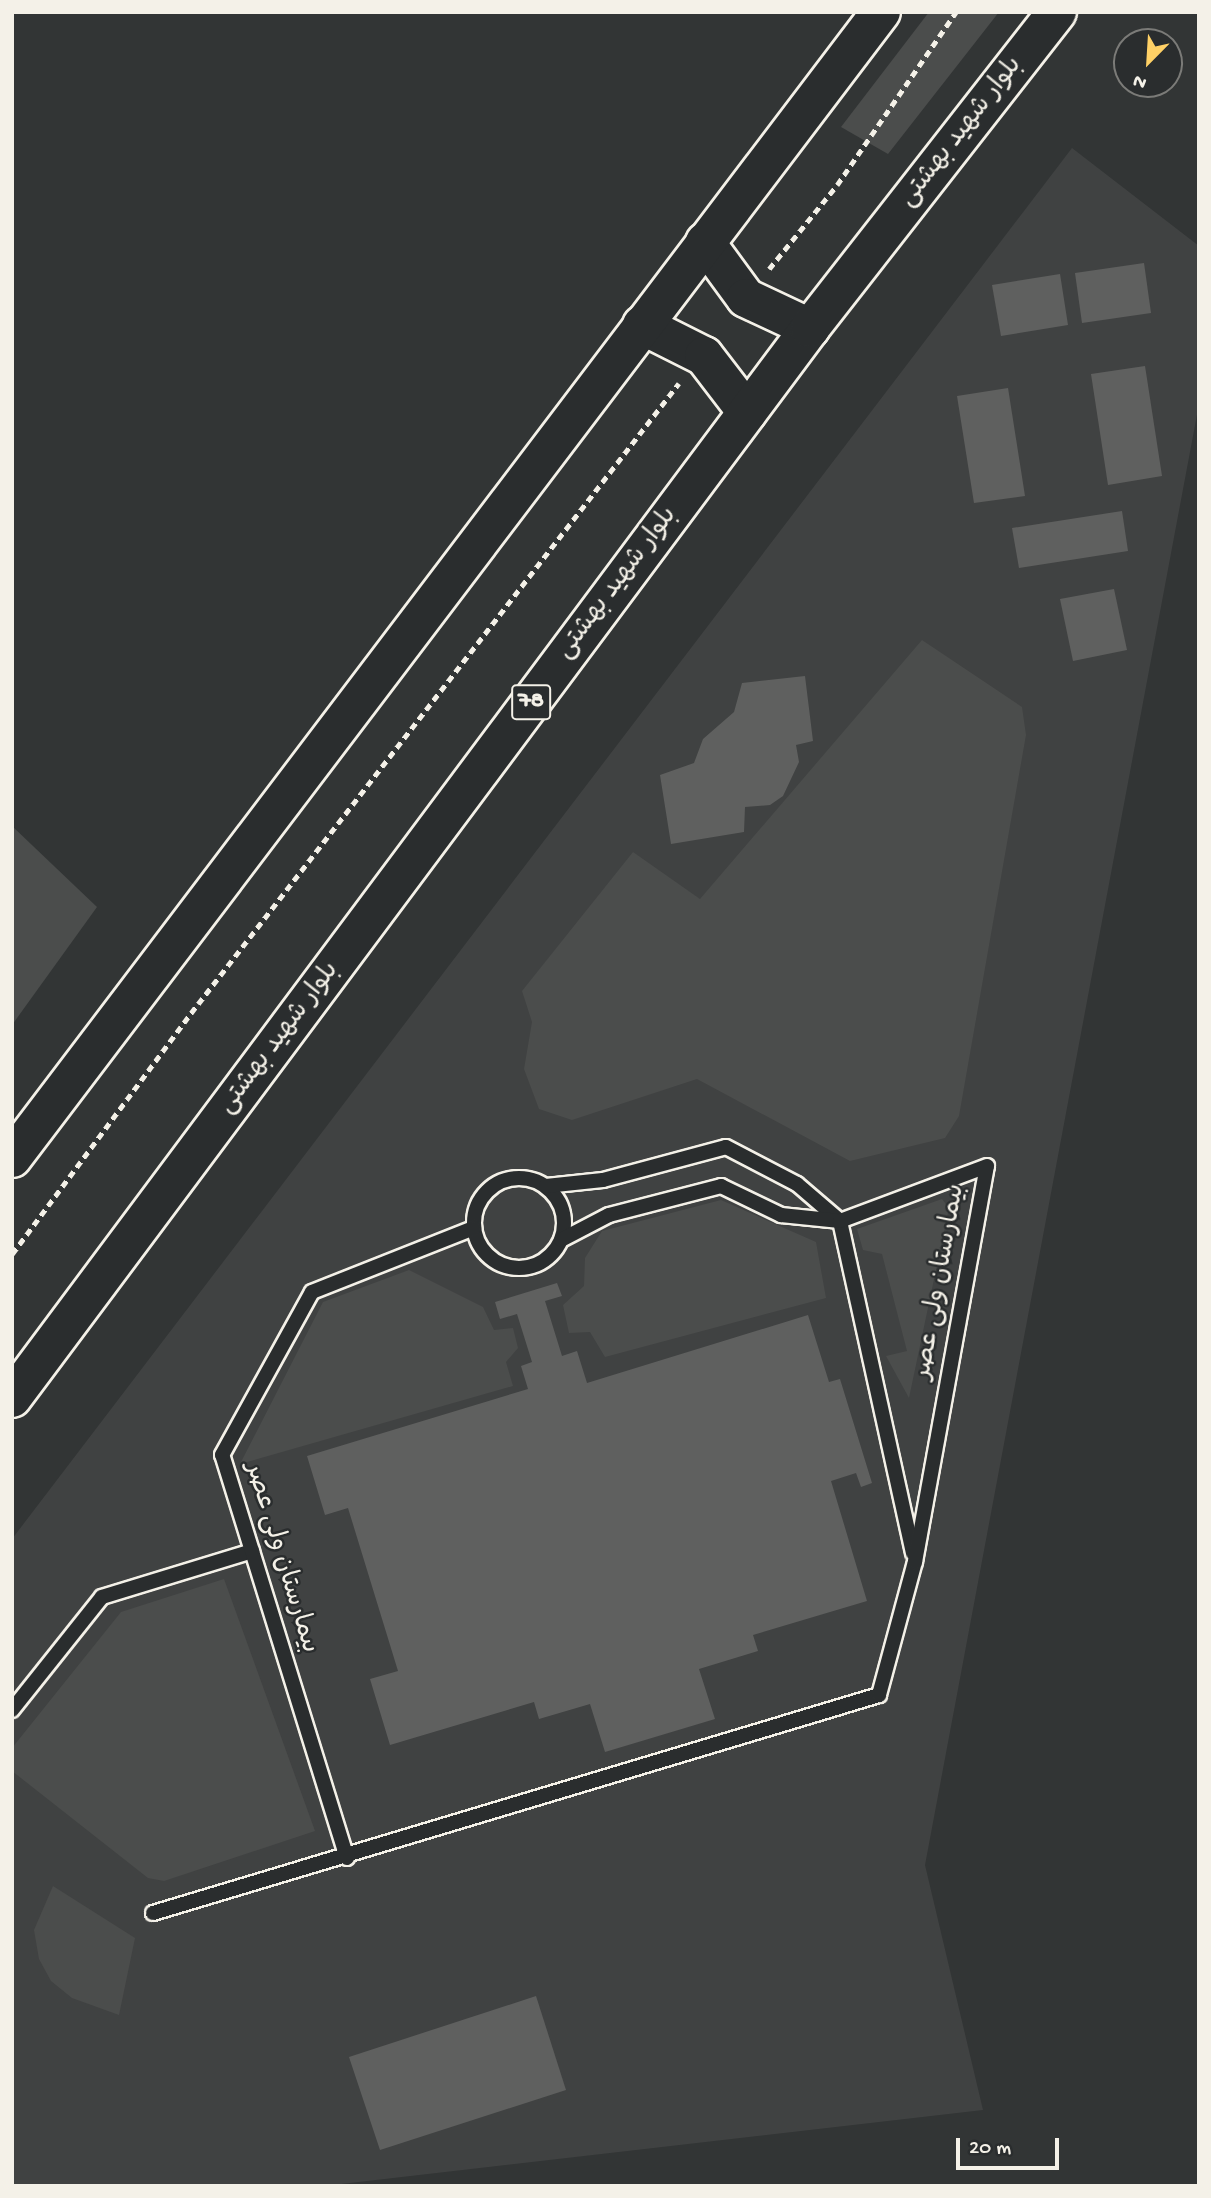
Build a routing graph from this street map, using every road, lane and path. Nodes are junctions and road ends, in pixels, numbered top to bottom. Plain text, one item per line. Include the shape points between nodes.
1 (881, 12) edge
2 (956, 12) edge
3 (1057, 12) edge
4 (705, 242) junction
5 (746, 298) junction
6 (642, 325) junction
7 (810, 328) junction
8 (704, 356) junction
9 (747, 412) junction
10 (12, 1158) edge
11 (546, 1186) junction
12 (840, 1221) junction
13 (474, 1228) junction
14 (561, 1240) junction
15 (12, 1254) edge
16 (12, 1398) edge
17 (252, 1551) junction
18 (915, 1562) junction
19 (12, 1710) edge
20 (347, 1858) junction
21 (153, 1913) dead end

1 - 4 main road
2 - 5 path via 837,185
3 - 7 main road, بلوار شهید بهشتی / 78
4 - 5 main road
4 - 6 main road
5 - 7 main road
6 - 8 main road
6 - 10 main road
7 - 9 main road, بلوار شهید بهشتی / 78
8 - 9 main road
8 - 15 path via 654,409
9 - 16 main road, بلوار شهید بهشتی / 78
11 - 12 lane via 603,1180 726,1147 797,1184
11 - 13 lane via 517,1177 502,1180 480,1199
11 - 14 lane via 563,1211
12 - 14 lane via 781,1215 721,1186 609,1215
12 - 18 lane, بیمارستان ولی عصر
12 - 18 lane, بیمارستان ولی عصر via 987,1166
13 - 14 lane via 486,1255 513,1268 542,1262
13 - 17 lane, بیمارستان ولی عصر via 312,1292 222,1455
17 - 19 lane via 102,1598
17 - 20 lane, بیمارستان ولی عصر
18 - 20 lane, بیمارستان ولی عصر via 879,1695
20 - 21 lane, بیمارستان ولی عصر

